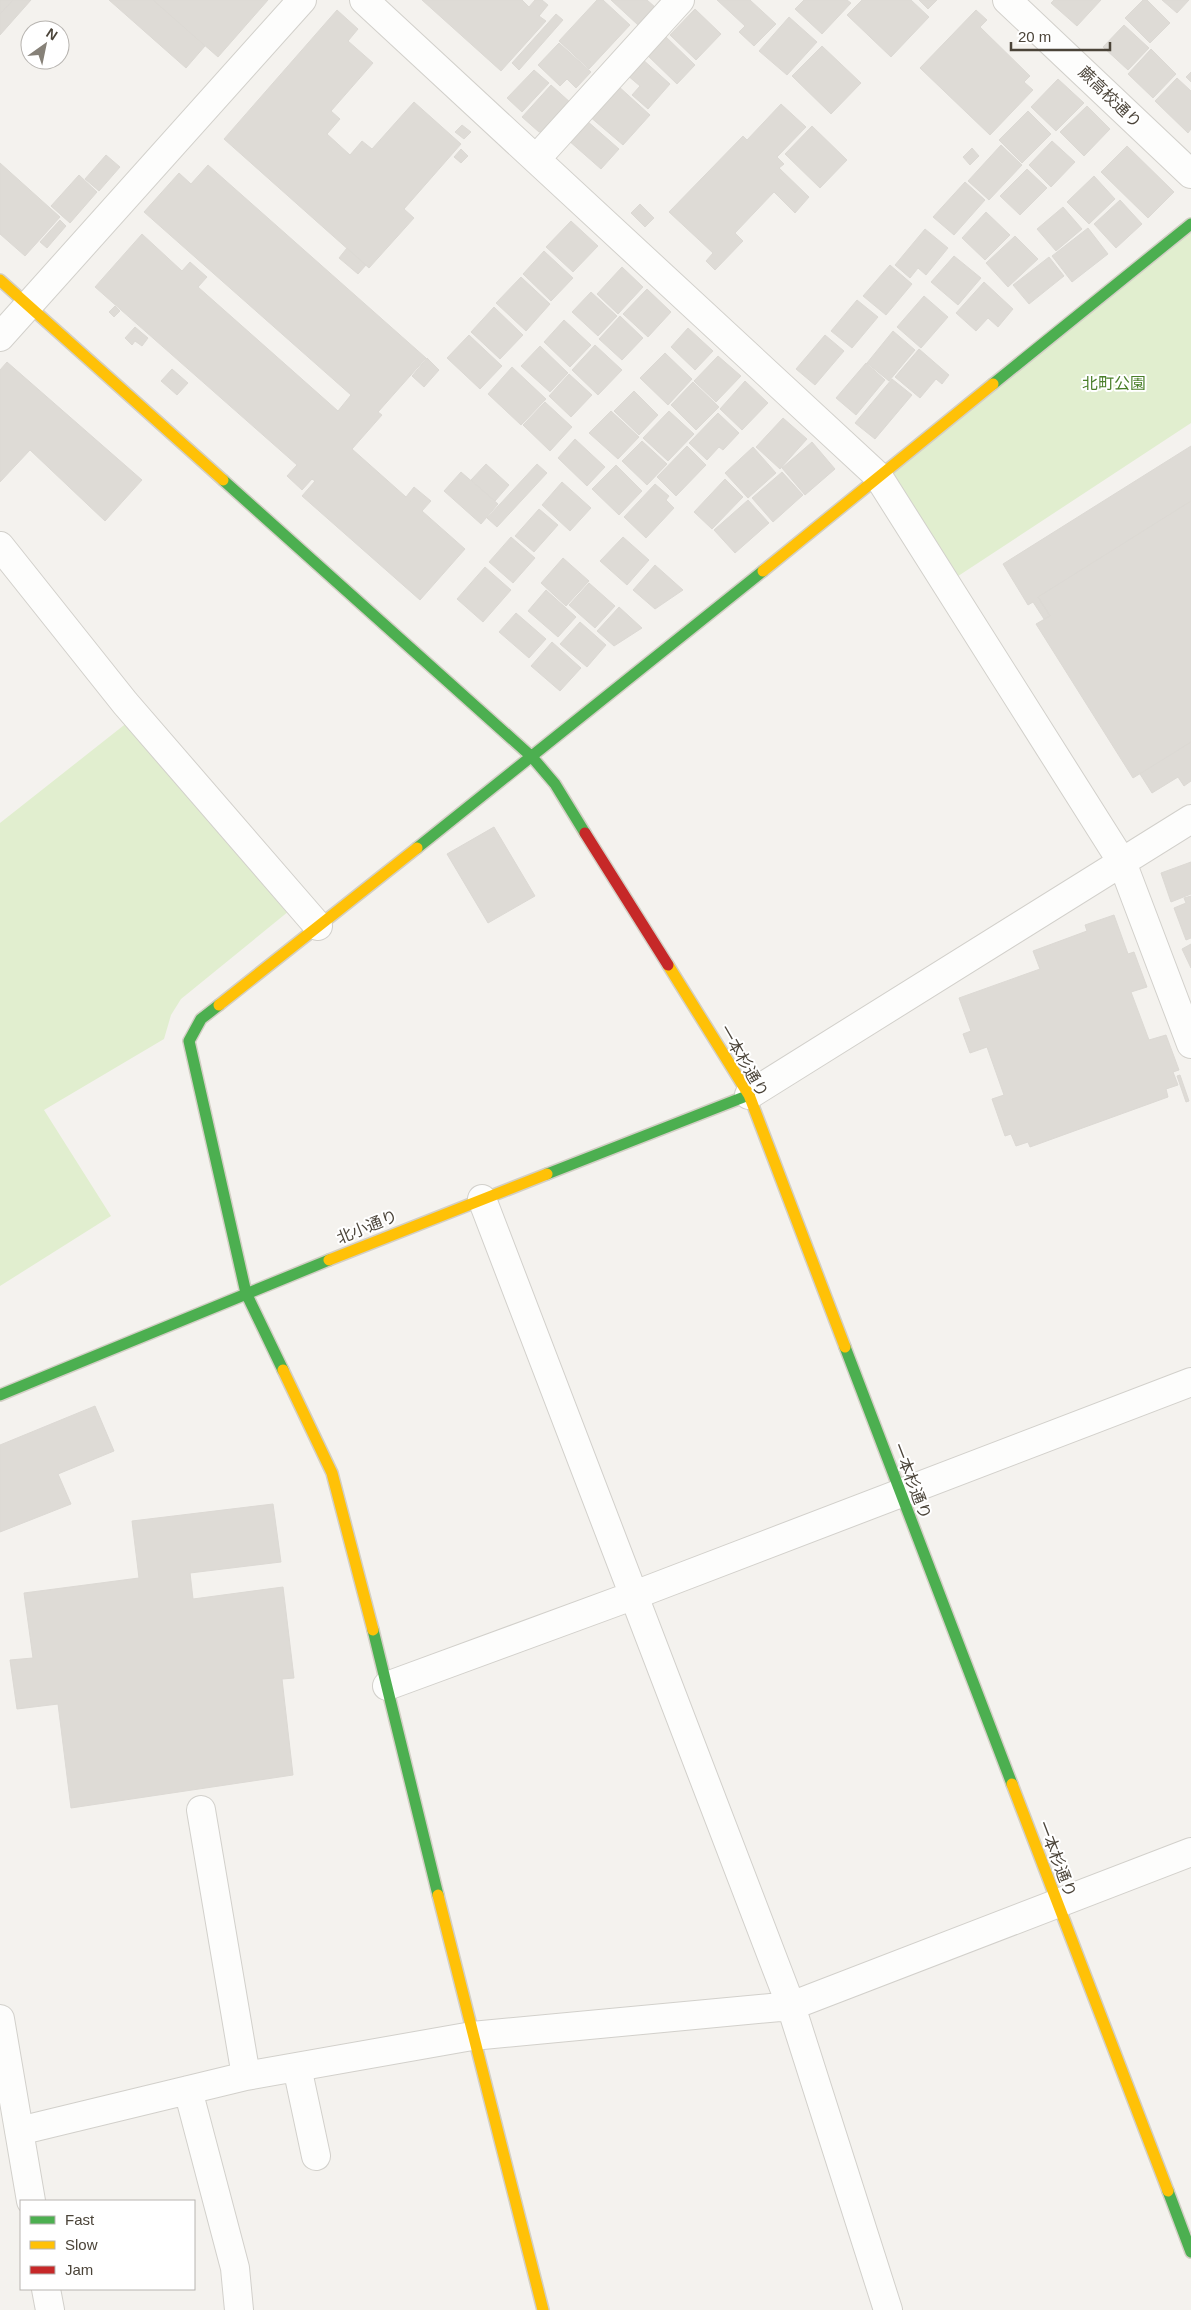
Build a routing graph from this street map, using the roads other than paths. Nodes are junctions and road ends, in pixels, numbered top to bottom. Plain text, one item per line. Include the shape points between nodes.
1 (302, 0) edge
2 (364, 0) edge
3 (680, 0) edge
4 (1007, 0) edge
5 (536, 159) junction
6 (1191, 174) edge
7 (1191, 224) edge
8 (0, 280) edge
9 (29, 306) junction
10 (0, 337) edge
11 (878, 476) junction
12 (0, 546) edge
13 (532, 757) junction
14 (1191, 819) edge
15 (1122, 862) junction
16 (318, 926) junction
17 (1191, 1044) edge
18 (748, 1095) junction
19 (482, 1199) junction
20 (246, 1292) junction
21 (1191, 1382) edge
22 (0, 1395) edge
23 (899, 1494) junction
24 (632, 1596) junction
25 (387, 1686) junction
26 (201, 1810) dead end
27 (1191, 1852) edge
28 (1057, 1903) junction
29 (791, 2006) junction
30 (0, 2020) edge
31 (472, 2036) junction
32 (297, 2067) junction
33 (4, 2070) edge
34 (246, 2076) junction
35 (188, 2090) junction
36 (19, 2131) junction
37 (316, 2156) dead end
38 (31, 2200) edge
39 (1191, 2252) edge
40 (46, 2290) edge
41 (50, 2310) edge
42 (238, 2310) edge
43 (543, 2310) edge
44 (888, 2310) edge

1 - 9 street
2 - 5 street
3 - 5 street
4 - 6 street, 蕨高校通り
5 - 11 street
7 - 11 street
8 - 9 street
9 - 10 street
9 - 13 street, 一本杉通り
11 - 13 street
11 - 15 street
12 - 16 street via 125,703
13 - 16 street
13 - 18 street, 一本杉通り via 555,784
14 - 15 street
15 - 17 street
15 - 18 street
16 - 20 street via 201,1019 189,1041
18 - 19 street, 北小通り
18 - 23 street, 一本杉通り
19 - 20 street, 北小通り
19 - 24 street
20 - 22 street, 北小通り
20 - 25 street via 332,1473
21 - 23 street
23 - 24 street
23 - 28 street, 一本杉通り
24 - 25 street
24 - 29 street
25 - 31 street
26 - 34 street
27 - 28 street
28 - 29 street
28 - 39 street, 一本杉通り
29 - 31 street
29 - 44 street
30 - 33 street
31 - 32 street
31 - 43 street
32 - 34 street
32 - 37 street
33 - 36 street
34 - 35 street
35 - 36 street
35 - 42 street via 235,2268
36 - 38 street
40 - 41 street

